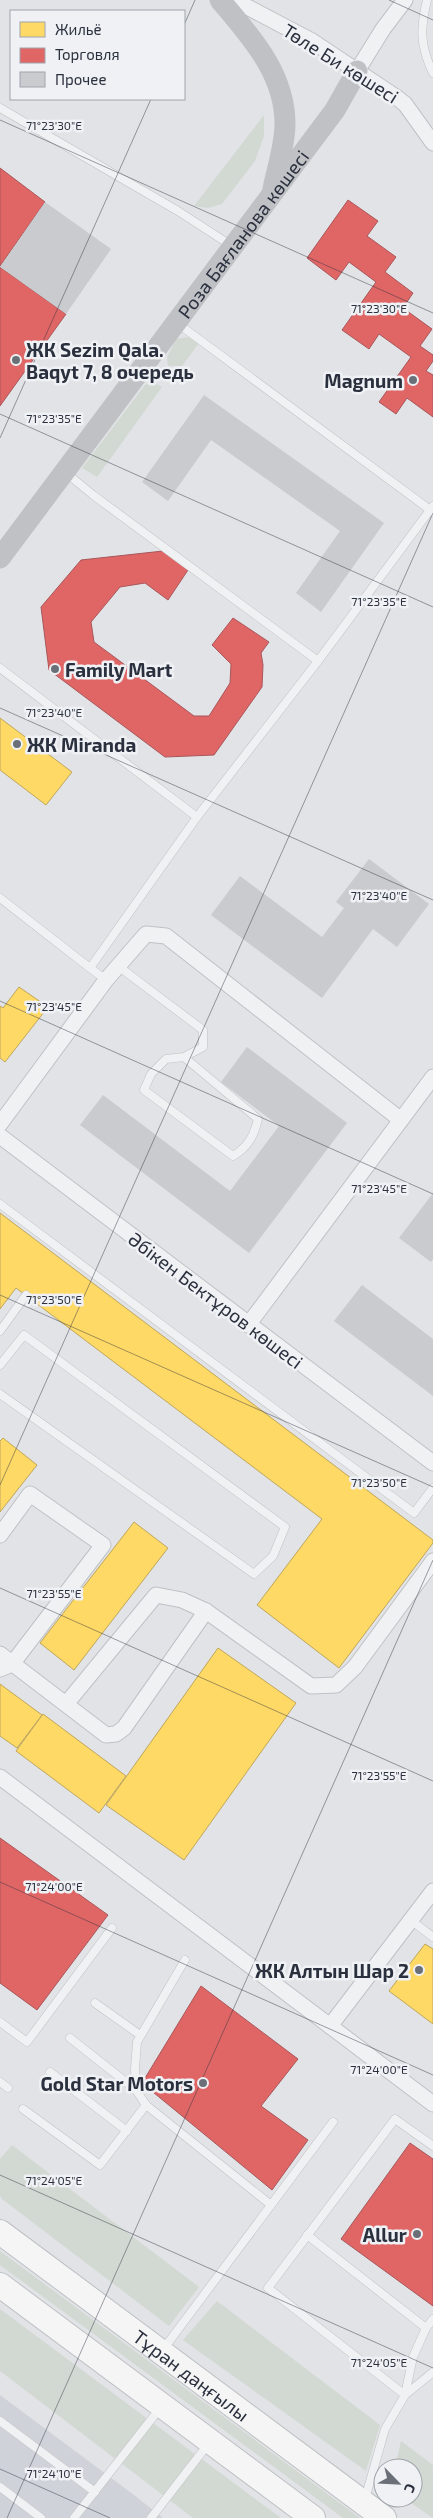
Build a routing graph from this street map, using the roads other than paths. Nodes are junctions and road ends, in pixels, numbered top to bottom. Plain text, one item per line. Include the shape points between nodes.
1 (220, 0) edge
2 (234, 0) edge
3 (405, 0) edge
4 (427, 0) edge
5 (357, 72) junction
6 (433, 73) edge
7 (0, 108) edge
8 (433, 143) edge
9 (272, 195) junction
10 (233, 246) junction
11 (177, 322) junction
12 (65, 472) junction
13 (432, 509) edge
14 (0, 558) edge
15 (318, 661) junction
16 (0, 668) edge
17 (196, 817) junction
18 (0, 898) edge
19 (118, 966) junction
20 (90, 968) junction
21 (106, 980) junction
22 (184, 1058) junction
23 (433, 1077) edge
24 (401, 1120) junction
25 (0, 1124) edge
26 (2, 1142) edge
27 (0, 1204) edge
28 (26, 1296) dead end
29 (248, 1325) junction
30 (0, 1332) edge
31 (0, 1365) edge
32 (0, 1394) edge
33 (433, 1463) edge
34 (433, 1488) edge
35 (0, 1535) edge
36 (433, 1561) edge
37 (206, 1611) junction
38 (4, 1662) edge
39 (66, 1704) junction
40 (0, 1777) edge
41 (433, 1891) edge
42 (412, 1921) junction
43 (112, 1928) dead end
44 (433, 1937) edge
45 (184, 1960) dead end
46 (95, 2003) dead end
47 (0, 2022) edge
48 (330, 2026) junction
49 (140, 2035) junction
50 (70, 2038) dead end
51 (50, 2072) dead end
52 (0, 2082) edge
53 (8, 2088) dead end
54 (136, 2090) junction
55 (433, 2104) edge
56 (146, 2105) junction
57 (23, 2109) dead end
58 (333, 2122) dead end
59 (127, 2130) junction
60 (433, 2146) edge
61 (271, 2205) junction
62 (0, 2232) edge
63 (307, 2235) junction
64 (0, 2285) edge
65 (433, 2319) edge
66 (426, 2328) junction
67 (162, 2352) junction
68 (433, 2372) edge
69 (405, 2395) junction
70 (162, 2405) junction
71 (0, 2421) edge
72 (210, 2441) junction
73 (0, 2487) edge
74 (94, 2492) junction
75 (364, 2503) junction
76 (41, 2518) edge
77 (74, 2518) edge
78 (151, 2518) edge
79 (313, 2518) edge
80 (384, 2518) edge

1 - 9 street via 261,50 278,84 285,124
2 - 5 street, Төле Би көшесі via 312,41
3 - 5 street, Роза Бағланова көшесі
4 - 6 lane via 421,24 424,53
5 - 8 street, Төле Би көшесі via 405,104
5 - 9 street, Роза Бағланова көшесі via 336,110
7 - 10 lane
9 - 10 street, Роза Бағланова көшесі
10 - 11 street, Роза Бағланова көшесі
11 - 12 street, Роза Бағланова көшесі
11 - 13 lane
12 - 14 street, Роза Бағланова көшесі
12 - 15 lane
13 - 15 lane
15 - 17 lane
16 - 17 lane
17 - 20 lane
18 - 20 lane
19 - 21 street
19 - 22 lane via 203,1030 203,1047
19 - 24 street via 146,934 166,936
20 - 21 lane
21 - 25 street
22 - 22 lane via 166,1059 151,1074 144,1090 233,1156 246,1149 258,1119
23 - 24 street
24 - 29 street
26 - 29 street, Әбікен Бектұров көшесі
27 - 34 lane via 414,1513
28 - 30 lane
29 - 33 street, Әбікен Бектұров көшесі
31 - 32 lane via 24,1336 285,1527 273,1556 254,1574
35 - 38 street via 30,1494 103,1545
36 - 37 street via 354,1667 336,1685 311,1686
37 - 39 street via 182,1600 156,1595
37 - 39 street via 124,1728 116,1734 106,1735
38 - 39 street
40 - 48 street
41 - 42 street
42 - 44 lane
42 - 48 street
43 - 47 lane via 26,2042
45 - 49 lane
46 - 49 lane
48 - 55 street
49 - 54 lane via 135,2068
50 - 54 lane
51 - 59 lane
52 - 53 lane
54 - 56 lane
56 - 59 lane
56 - 61 lane
57 - 59 lane via 100,2165
58 - 61 lane
60 - 63 lane via 395,2119
61 - 67 lane
62 - 67 main road, Тұран даңғылы
63 - 66 lane
63 - 69 lane via 268,2288
64 - 70 main road
65 - 66 lane
66 - 69 lane via 413,2357
67 - 75 main road, Тұран даңғылы
68 - 69 lane
69 - 75 lane via 385,2429
70 - 72 main road
70 - 74 lane
71 - 74 lane
72 - 78 lane
72 - 79 main road
73 - 76 lane
74 - 77 lane
75 - 80 main road, Тұран даңғылы

